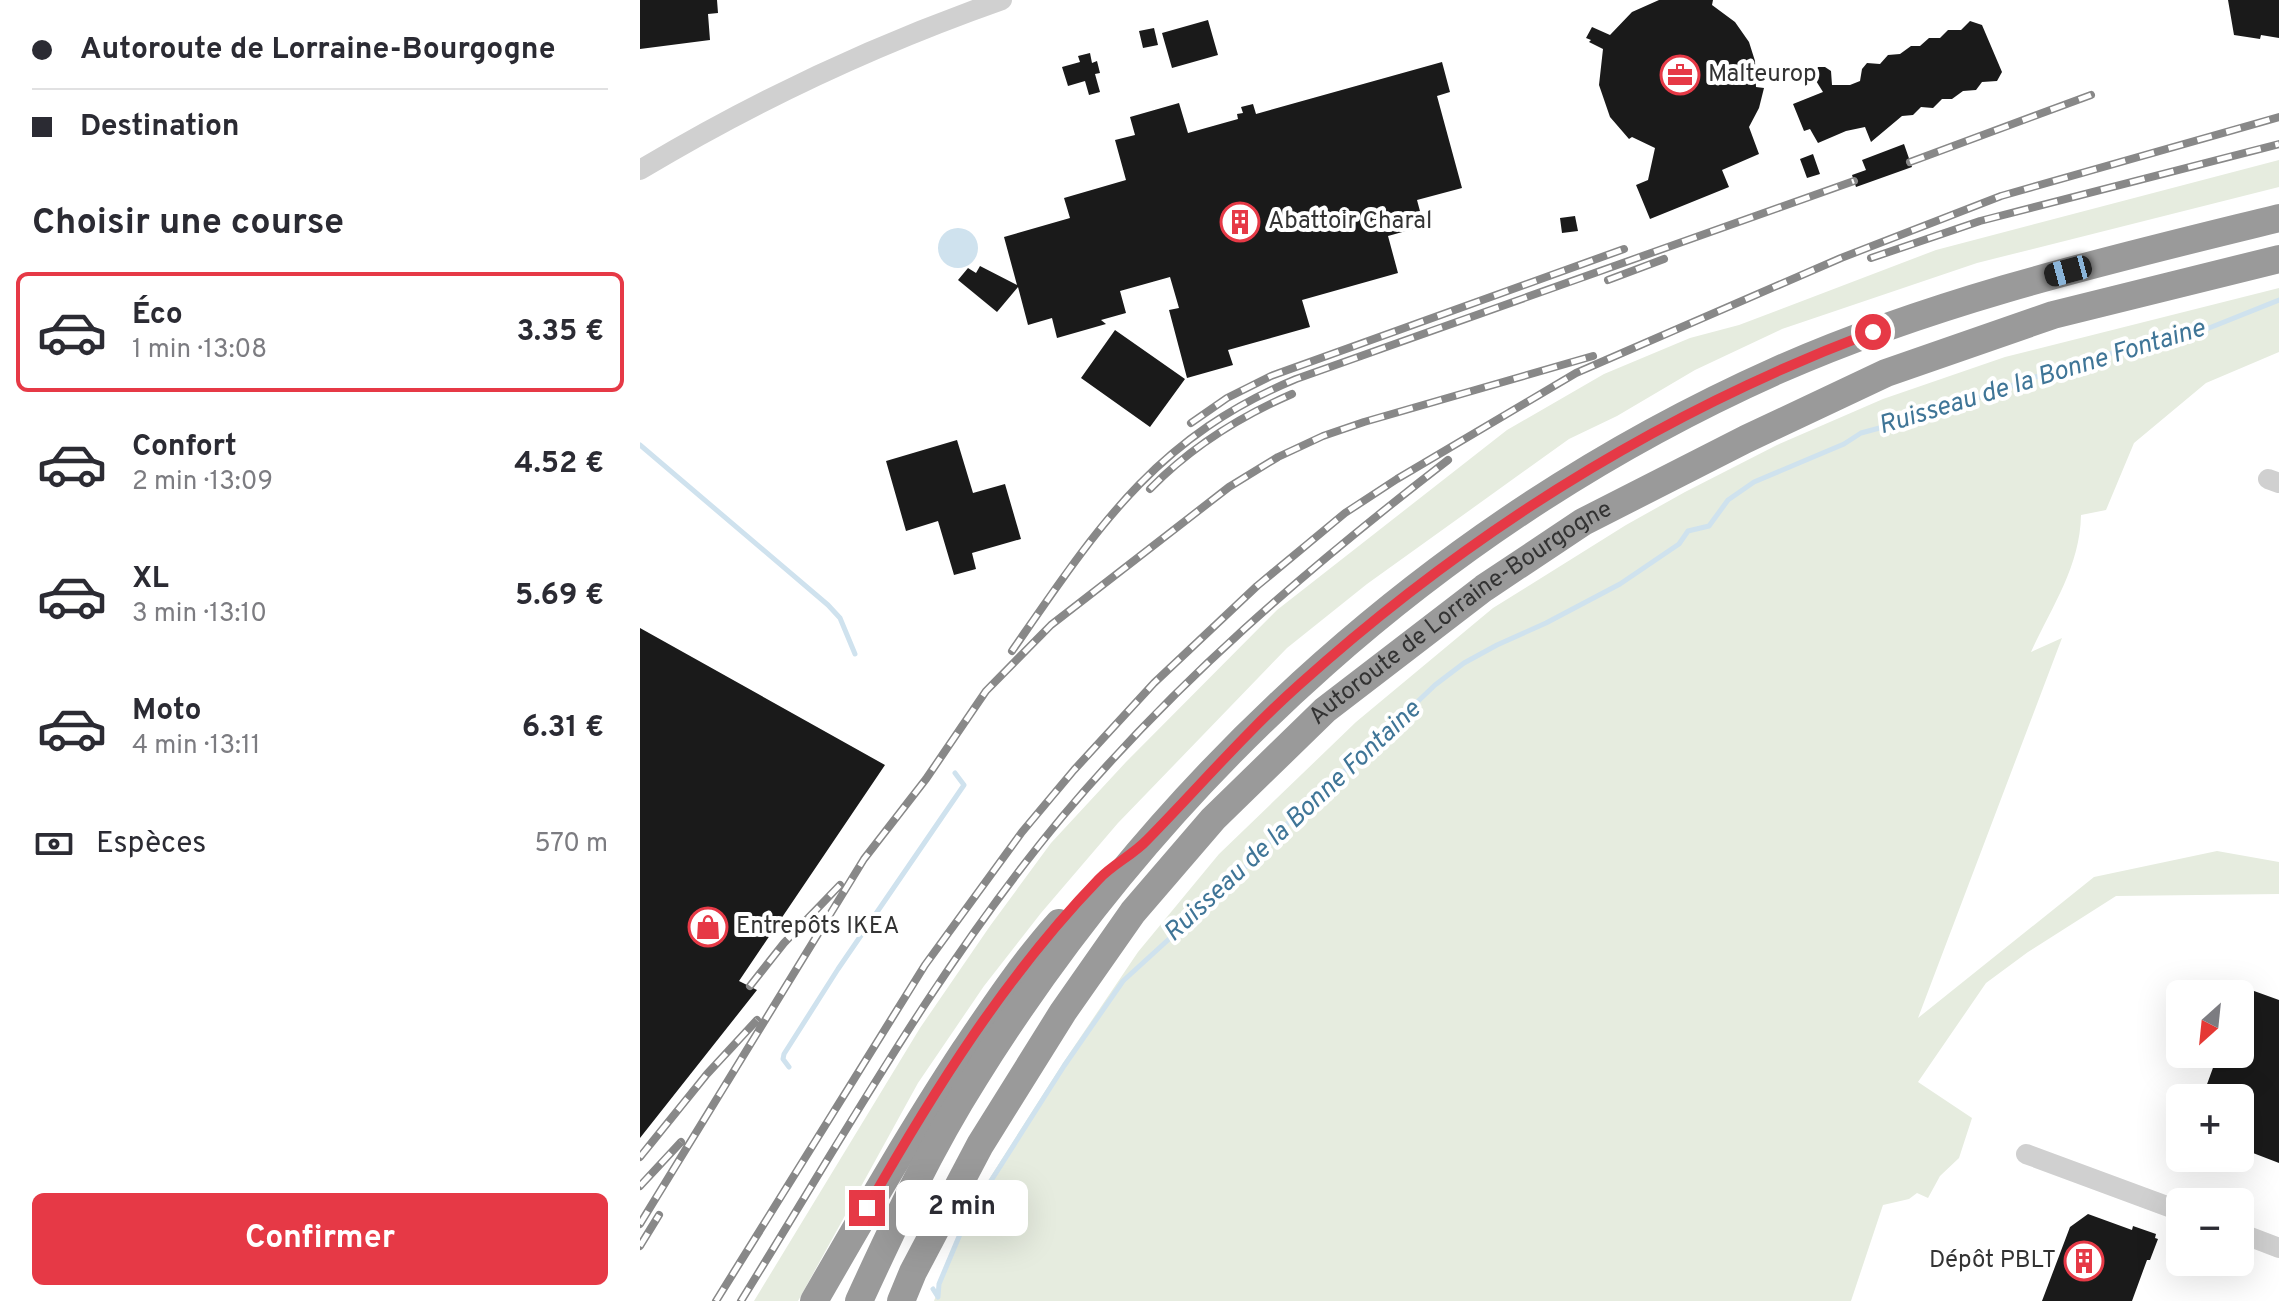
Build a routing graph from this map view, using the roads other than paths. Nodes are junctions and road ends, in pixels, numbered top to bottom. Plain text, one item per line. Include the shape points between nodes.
1 (1002, 0) edge
2 (640, 170) edge
3 (2279, 218) edge
4 (2279, 259) edge
5 (1144, 844) junction
6 (2026, 1154) dead end
7 (2166, 1206) edge
8 (2254, 1238) edge
9 (2279, 1248) edge
10 (814, 1301) edge
11 (859, 1301) edge
12 (901, 1301) edge

1 - 2 street via 758,103
3 - 5 highway, Autoroute de Lorraine-Bourgogne via 1943,307 1778,370 1641,439 1485,536 1367,624 1233,747
4 - 12 highway, Autoroute de Lorraine-Bourgogne via 2053,315 1886,373 1583,522 1484,588 1325,710 1213,819 1133,912 980,1145
5 - 10 highway via 1102,876 998,1001 894,1161
5 - 11 highway, Autoroute de Lorraine-Bourgogne via 1062,949 974,1078 895,1222
6 - 7 street
8 - 9 street

